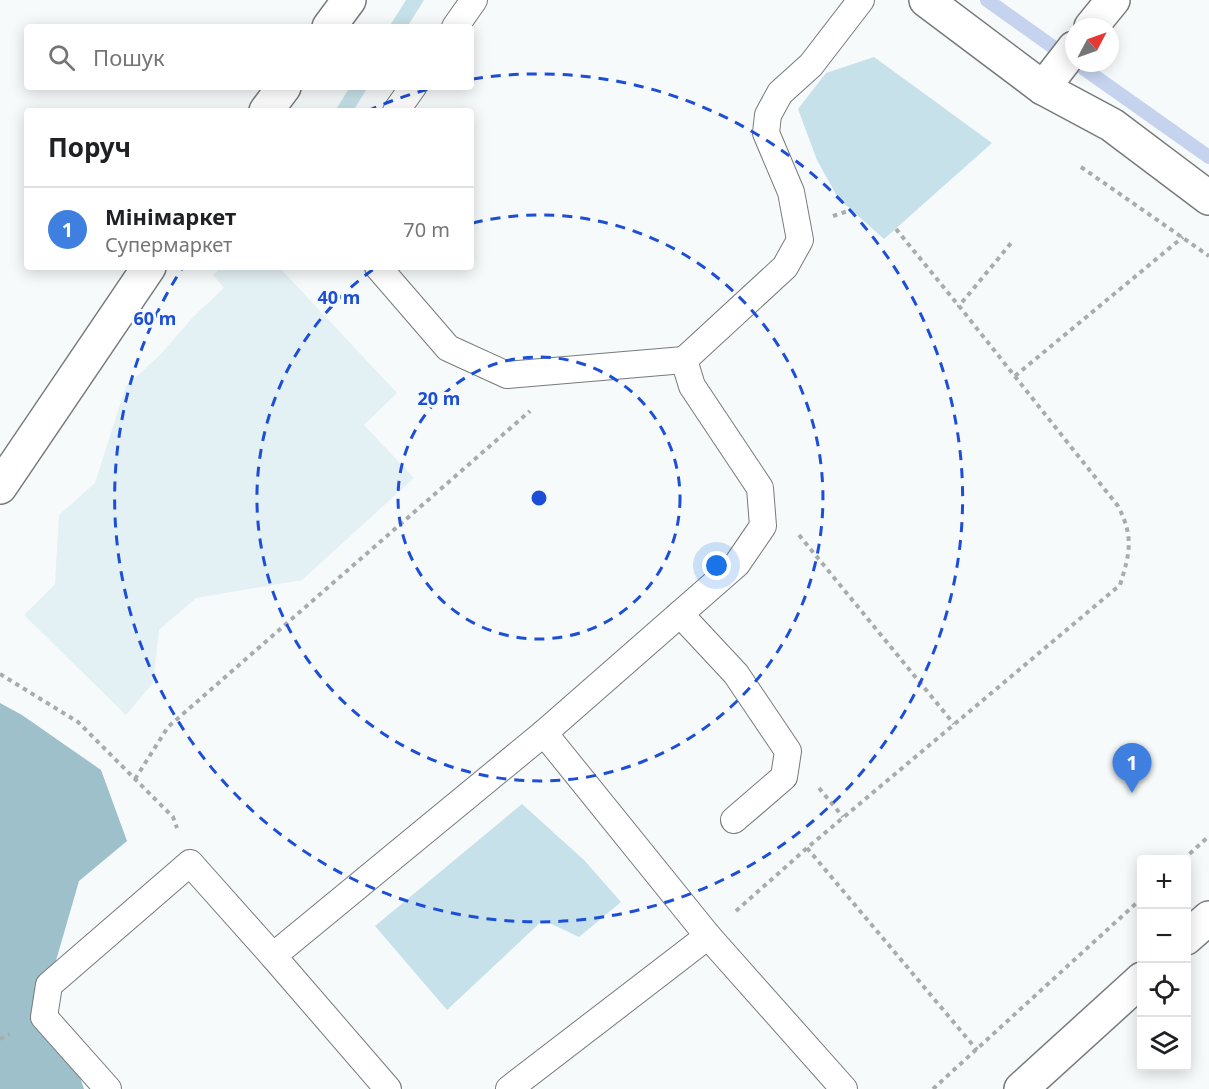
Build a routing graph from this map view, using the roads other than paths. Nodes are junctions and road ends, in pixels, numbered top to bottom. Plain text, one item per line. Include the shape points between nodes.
1 (349, 0) edge
2 (474, 0) edge
3 (861, 0) edge
4 (926, 0) edge
5 (1113, 0) edge
6 (1098, 18) edge
7 (331, 24) edge
8 (457, 24) edge
9 (1065, 60) edge
10 (1048, 82) junction
11 (282, 90) edge
12 (410, 90) edge
13 (268, 108) edge
14 (398, 108) edge
15 (1209, 198) edge
16 (147, 270) edge
17 (381, 270) edge
18 (684, 360) junction
19 (0, 487) edge
20 (680, 614) junction
21 (544, 734) junction
22 (735, 820) dead end
23 (1209, 918) edge
24 (1191, 934) edge
25 (708, 936) junction
26 (273, 956) junction
27 (1137, 984) edge
28 (108, 1089) edge
29 (388, 1089) edge
30 (509, 1089) edge
31 (844, 1089) edge
32 (1021, 1089) edge

1 - 7 street
2 - 8 lane
3 - 18 lane via 811,65 780,93 768,115 766,133 791,192 800,240 785,267
4 - 10 street
5 - 6 street
9 - 10 street
10 - 15 street
11 - 13 street
12 - 14 lane
16 - 19 street
17 - 18 lane via 448,348 507,375
18 - 20 lane via 692,386 760,488 763,526 737,564
20 - 21 lane
20 - 22 lane via 736,674 788,751 784,777
21 - 25 lane
21 - 26 lane
23 - 24 street
25 - 30 lane
25 - 31 lane
26 - 28 lane via 190,863 48,985 44,1017
26 - 29 lane
27 - 32 street

